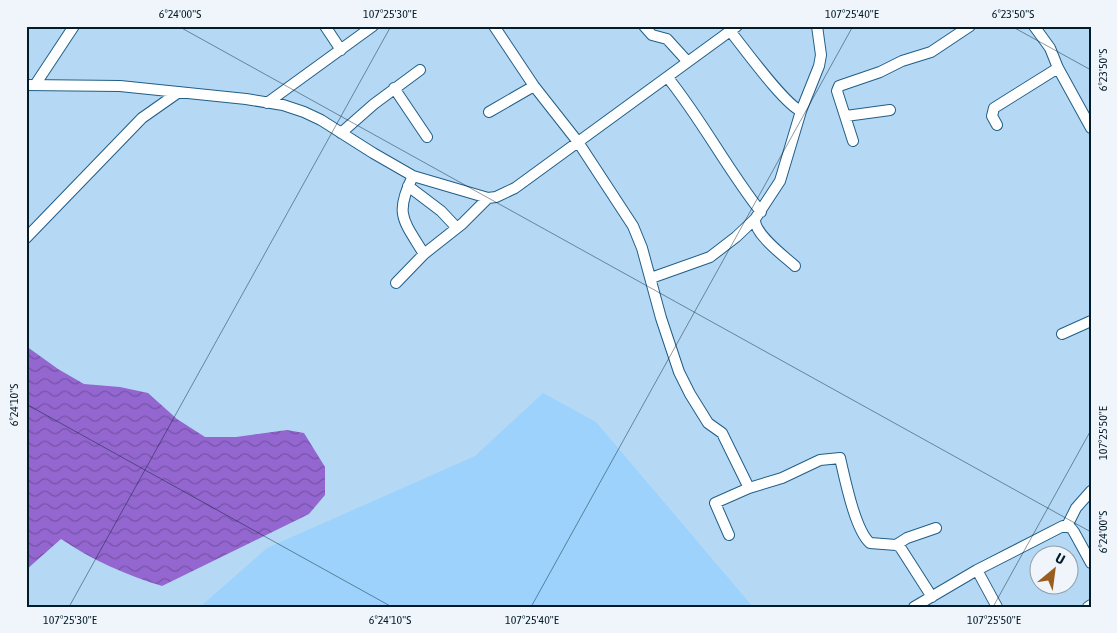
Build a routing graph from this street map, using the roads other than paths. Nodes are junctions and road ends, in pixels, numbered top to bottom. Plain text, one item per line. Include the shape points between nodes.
1 (74, 26) edge
2 (325, 26) edge
3 (373, 26) edge
4 (494, 26) edge
5 (644, 26) edge
6 (816, 26) edge
7 (970, 26) edge
8 (1034, 26) edge
9 (733, 29) edge
10 (341, 50) junction
11 (688, 61) junction
12 (1058, 68) junction
13 (420, 70) dead end
14 (668, 78) junction
15 (31, 85) edge
16 (534, 86) junction
17 (394, 88) junction
18 (179, 92) junction
19 (268, 102) junction
20 (890, 110) dead end
21 (800, 111) junction
22 (489, 112) dead end
23 (846, 116) junction
24 (997, 125) dead end
25 (1091, 128) edge
26 (341, 133) junction
27 (427, 137) dead end
28 (853, 141) dead end
29 (578, 142) junction
30 (413, 176) junction
31 (408, 186) junction
32 (488, 198) junction
33 (758, 215) junction
34 (457, 228) junction
35 (26, 238) edge
36 (424, 254) junction
37 (795, 266) dead end
38 (651, 278) junction
39 (396, 283) dead end
40 (1091, 321) edge
41 (1062, 334) dead end
42 (749, 488) junction
43 (1091, 491) edge
44 (1067, 526) junction
45 (936, 528) dead end
46 (729, 535) dead end
47 (896, 546) junction
48 (1091, 563) edge
49 (977, 570) junction
50 (932, 597) junction
51 (914, 607) edge
52 (997, 607) edge

1 - 15 street
2 - 10 street
3 - 10 street
4 - 16 street
5 - 11 street via 652,36 666,39
6 - 21 street via 821,55 819,66
7 - 23 street via 922,56 839,86 837,91
8 - 12 street via 1050,48
9 - 11 street
9 - 21 street via 775,87
10 - 19 street
11 - 14 street
12 - 24 street via 994,108 992,116
12 - 25 street
13 - 17 street
14 - 29 street
14 - 33 street
15 - 18 street via 120,86
16 - 22 street
16 - 29 street
17 - 26 street
17 - 27 street
18 - 19 street
18 - 35 street via 142,118
19 - 26 street via 304,112
20 - 23 street
21 - 33 street via 780,181
23 - 28 street
26 - 30 street
29 - 32 street via 515,188
29 - 38 street via 633,226
30 - 31 street
30 - 32 street
31 - 34 street
31 - 36 street via 402,216
32 - 34 street
33 - 37 street via 754,225
33 - 38 street via 710,257
34 - 36 street
36 - 39 street
38 - 42 street via 660,318 679,372 708,422 722,433
40 - 41 street
42 - 46 street via 715,502
42 - 47 street via 782,478 820,460 840,458 861,532 870,543
43 - 44 street via 1076,508
44 - 48 street via 1074,532
44 - 49 street
45 - 47 street via 907,538
47 - 50 street via 904,552
49 - 50 street
49 - 52 street
50 - 51 street

